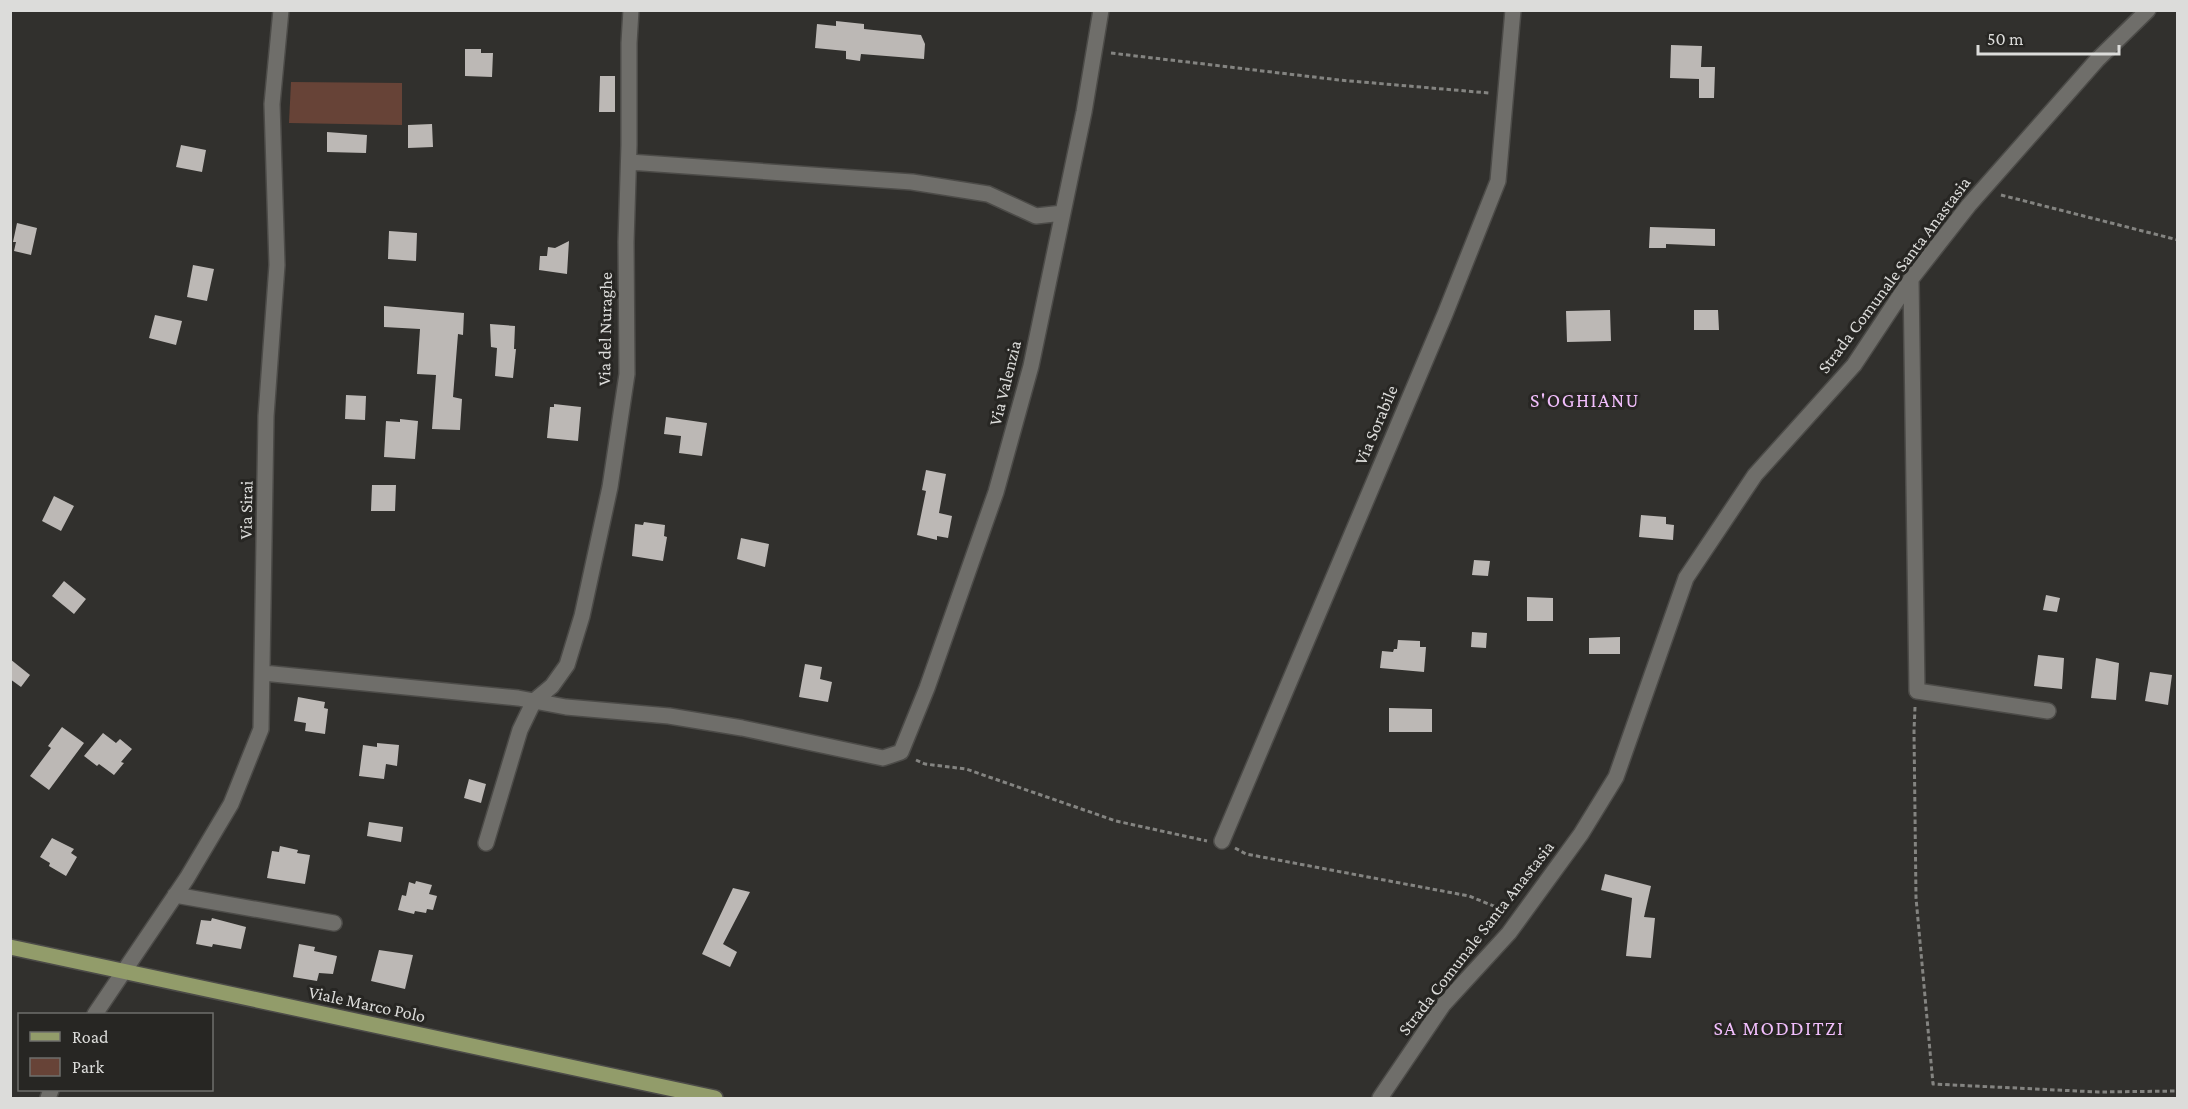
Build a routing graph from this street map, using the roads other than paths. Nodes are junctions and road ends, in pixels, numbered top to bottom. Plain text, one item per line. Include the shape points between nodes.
1 (281, 10) edge
2 (632, 10) edge
3 (1101, 10) edge
4 (1513, 10) edge
5 (2148, 10) edge
6 (629, 162) junction
7 (1063, 213) junction
8 (1911, 279) junction
9 (263, 673) junction
10 (534, 701) junction
11 (2048, 711) dead end
12 (1222, 841) dead end
13 (486, 843) dead end
14 (175, 895) junction
15 (334, 923) dead end
16 (10, 947) edge
17 (122, 972) junction
18 (96, 1013) edge
19 (716, 1098) edge
20 (1380, 1098) edge

1 - 9 street, Via Sirai via 272,104 277,266 266,416
2 - 6 street, Via del Nuraghe
3 - 7 street, Via Valenzia
4 - 12 street, Via Sorabile via 1498,181
5 - 8 street, Strada Comunale Santa Anastasia via 2097,60
6 - 7 street via 912,182 988,194 1036,216
6 - 10 street, Via del Nuraghe via 627,374 610,487 582,616 567,664 552,686
7 - 10 street, Via Valenzia via 1031,366 996,492 902,752 883,758 669,716
8 - 11 street via 1917,691
8 - 20 street, Strada Comunale Santa Anastasia via 1854,365 1755,475 1686,578 1616,777 1581,834 1509,933 1443,1005
9 - 10 street
9 - 14 street, Via Sirai via 261,729 231,804
10 - 13 street, Via del Nuraghe via 520,730
14 - 15 street
14 - 17 street, Via Sirai
16 - 17 main road, Viale Marco Polo
17 - 18 street, Via Sirai
17 - 19 main road, Viale Marco Polo

